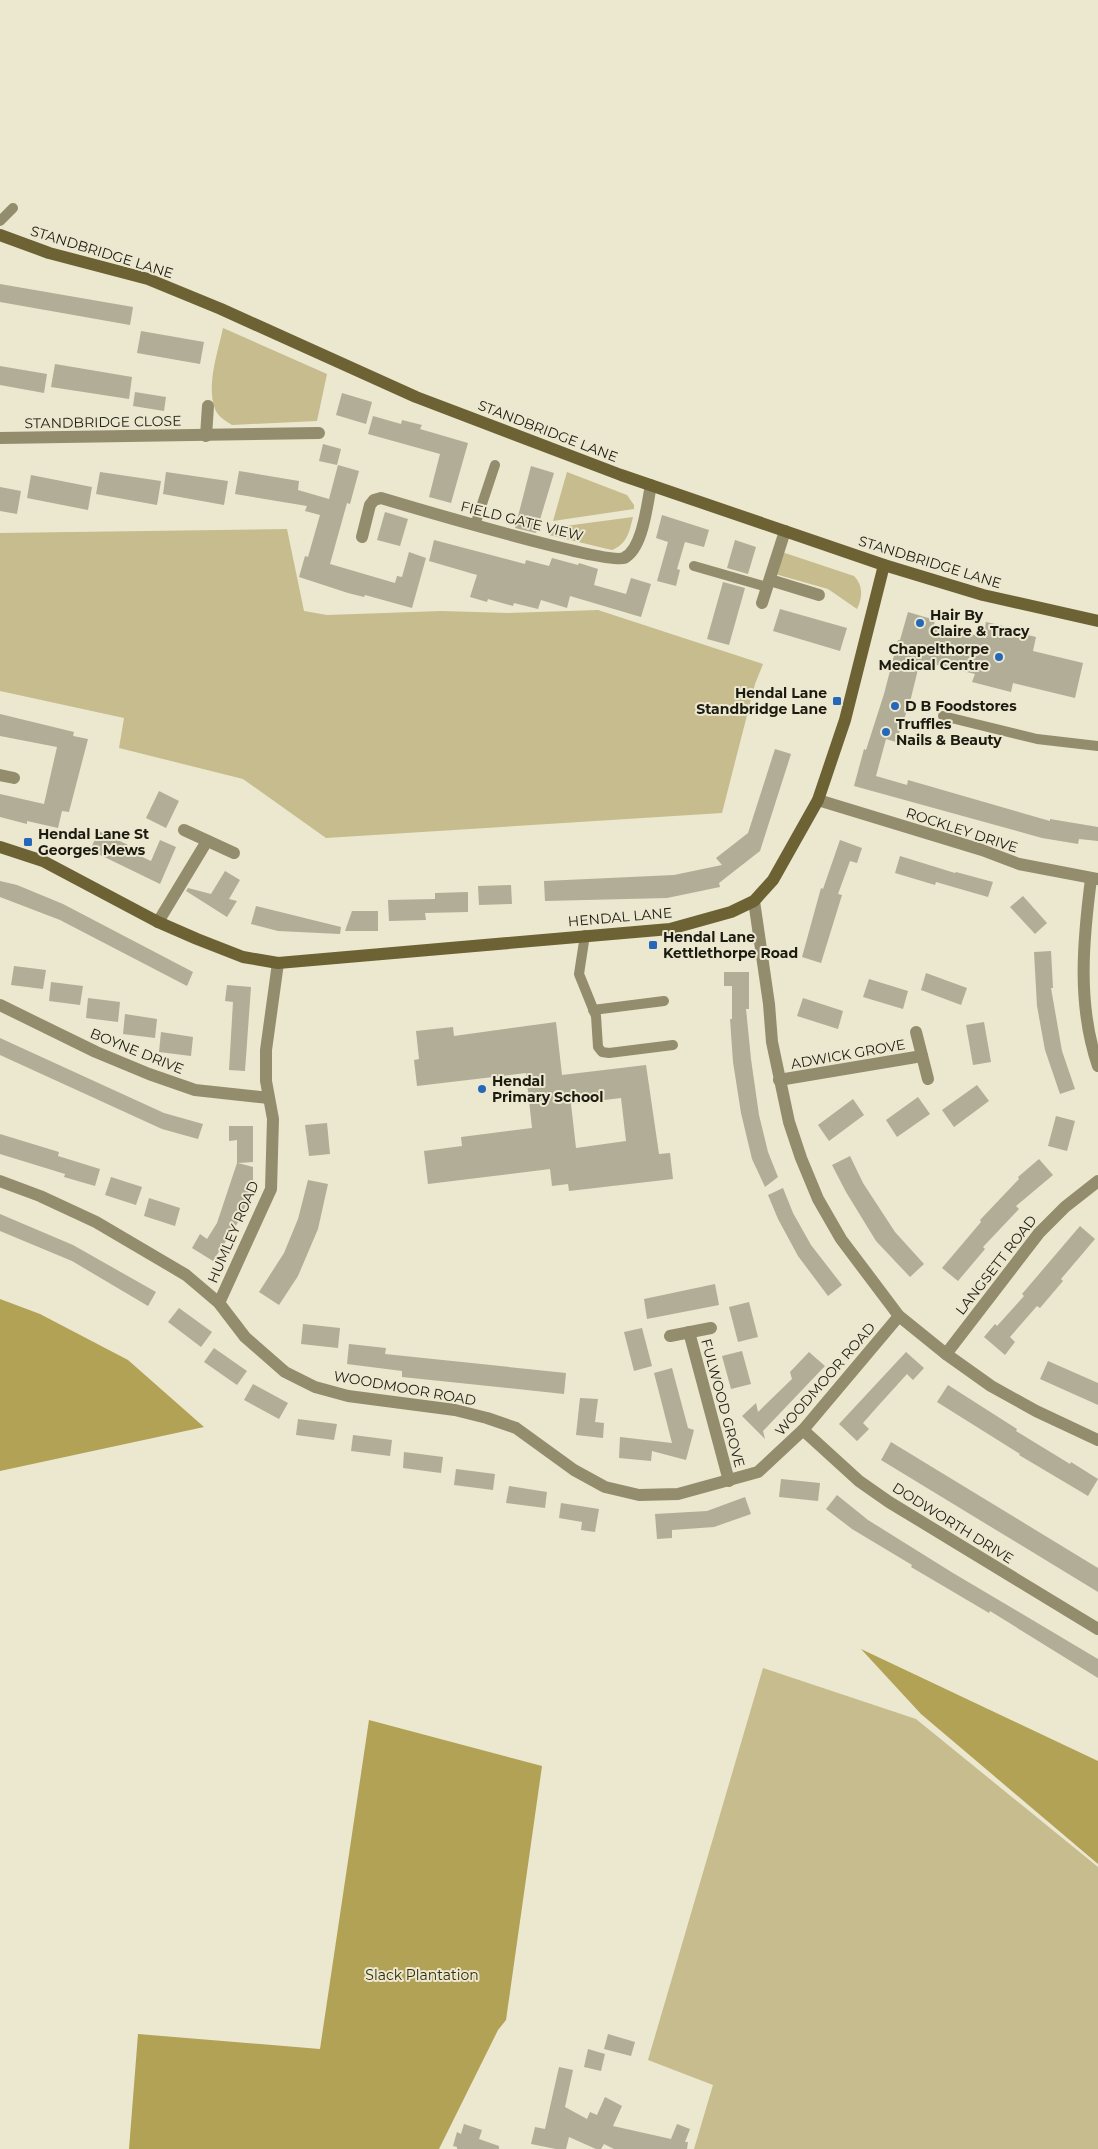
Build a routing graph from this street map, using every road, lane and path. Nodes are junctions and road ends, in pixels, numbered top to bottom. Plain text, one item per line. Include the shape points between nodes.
1 (13, 208) dead end
2 (0, 222) edge
3 (0, 235) edge
4 (208, 406) dead end
5 (319, 433) dead end
6 (206, 436) junction
7 (0, 438) edge
8 (495, 465) dead end
9 (651, 485) junction
10 (476, 525) junction
11 (785, 531) junction
12 (362, 537) dead end
13 (884, 565) junction
14 (694, 566) dead end
15 (768, 583) junction
16 (819, 596) dead end
17 (762, 603) dead end
18 (1098, 621) edge
19 (943, 716) dead end
20 (1098, 746) edge
21 (0, 775) edge
22 (14, 778) dead end
23 (818, 800) junction
24 (184, 830) dead end
25 (207, 841) junction
26 (0, 847) edge
27 (234, 853) dead end
28 (1095, 879) edge
29 (754, 901) junction
30 (158, 922) junction
31 (585, 935) junction
32 (278, 963) junction
33 (664, 1001) dead end
34 (0, 1005) edge
35 (593, 1010) junction
36 (916, 1032) dead end
37 (673, 1045) dead end
38 (922, 1056) junction
39 (1098, 1066) edge
40 (928, 1079) dead end
41 (779, 1080) junction
42 (269, 1098) junction
43 (0, 1181) edge
44 (1097, 1183) edge
45 (219, 1303) junction
46 (899, 1316) junction
47 (710, 1328) dead end
48 (689, 1332) junction
49 (670, 1336) dead end
50 (946, 1354) junction
51 (802, 1430) junction
52 (1098, 1440) edge
53 (729, 1481) junction
54 (1098, 1629) edge

1 - 2 lane
3 - 9 street, STANDBRIDGE LANE via 49,254 148,279 221,308 416,398
4 - 6 street
5 - 6 street, STANDBRIDGE CLOSE
6 - 7 street, STANDBRIDGE CLOSE
8 - 10 lane
9 - 10 street, FIELD GATE VIEW via 638,542 632,552 622,558 611,559
9 - 11 street, STANDBRIDGE LANE
10 - 12 street, FIELD GATE VIEW via 381,498 370,505
11 - 13 street, STANDBRIDGE LANE
11 - 15 street
13 - 18 street, STANDBRIDGE LANE via 983,595
13 - 23 street, HENDAL LANE via 845,720
14 - 15 lane
15 - 16 street
15 - 17 street
19 - 20 lane via 1037,739
21 - 22 street
23 - 28 street, ROCKLEY DRIVE via 1019,864
23 - 29 street, HENDAL LANE via 773,880
24 - 25 street
25 - 27 street
25 - 30 street
26 - 30 street, HENDAL LANE via 44,861
28 - 39 street via 1083,935 1082,964 1086,1006
29 - 31 street, HENDAL LANE via 731,912 670,929
29 - 41 street
30 - 32 street, HENDAL LANE via 243,958
31 - 32 street, HENDAL LANE
31 - 35 lane via 579,974
32 - 42 street, HUMLEY ROAD via 266,1050
33 - 35 lane
34 - 42 street, BOYNE DRIVE via 96,1052 195,1090
35 - 37 lane via 598,1047 602,1052
36 - 38 street, ADWICK GROVE
38 - 40 street, ADWICK GROVE
38 - 41 street, ADWICK GROVE
41 - 46 street via 798,1149 818,1199 841,1239
42 - 45 street, HUMLEY ROAD via 273,1119 271,1189
43 - 45 street, WOODMOOR ROAD via 96,1222 186,1275
44 - 50 street, LANGSETT ROAD via 1039,1232
45 - 53 street, WOODMOOR ROAD via 245,1337 285,1372 316,1387 348,1396 454,1410 494,1420 516,1428 574,1470 605,1487 639,1495 678,1494
46 - 50 street
46 - 51 street, WOODMOOR ROAD
47 - 48 street, FULWOOD GROVE
48 - 49 street, FULWOOD GROVE
48 - 53 street, FULWOOD GROVE
50 - 52 street via 991,1386
51 - 53 street, WOODMOOR ROAD via 758,1472
51 - 54 street, DODWORTH DRIVE via 889,1502

